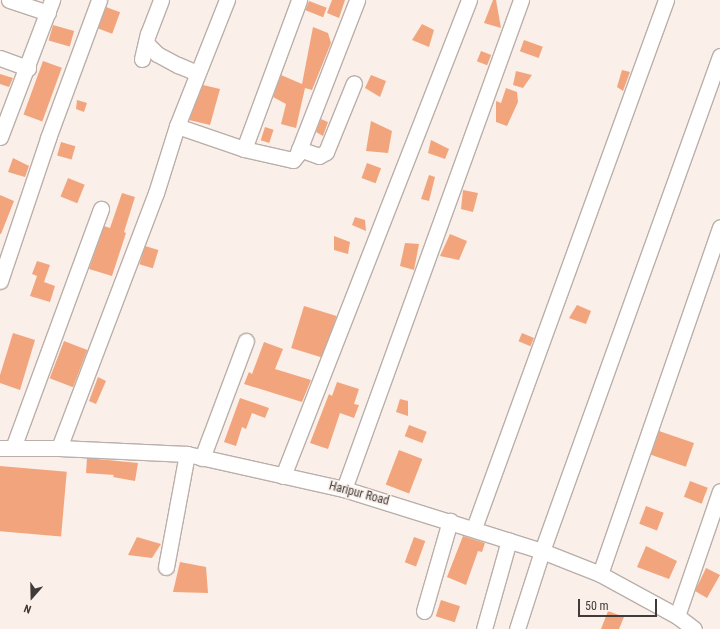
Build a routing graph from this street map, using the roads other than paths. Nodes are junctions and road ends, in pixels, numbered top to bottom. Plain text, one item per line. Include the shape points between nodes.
1 (9, 0) edge
2 (99, 0) edge
3 (161, 0) edge
4 (227, 0) edge
5 (299, 0) edge
6 (358, 0) edge
7 (469, 0) edge
8 (521, 0) edge
9 (666, 0) edge
10 (50, 6) edge
11 (146, 43) junction
12 (720, 56) edge
13 (0, 58) edge
14 (142, 59) dead end
15 (28, 68) junction
16 (197, 73) junction
17 (354, 83) dead end
18 (4, 116) edge
19 (177, 126) junction
20 (0, 136) edge
21 (244, 149) junction
22 (299, 149) junction
23 (100, 209) dead end
24 (720, 227) edge
25 (0, 281) edge
26 (246, 341) dead end
27 (6, 448) edge
28 (59, 448) junction
29 (187, 454) junction
30 (202, 458) junction
31 (283, 476) junction
32 (344, 489) junction
33 (720, 491) edge
34 (450, 521) junction
35 (474, 528) junction
36 (509, 540) junction
37 (542, 551) junction
38 (166, 567) dead end
39 (600, 574) junction
40 (424, 611) dead end
41 (677, 616) junction
42 (484, 629) edge
43 (517, 629) edge
44 (694, 629) edge

1 - 10 street
2 - 25 street
3 - 11 street
4 - 16 street
5 - 21 street
6 - 22 street
7 - 31 street
8 - 32 street
9 - 35 street
10 - 15 street
11 - 14 street
11 - 16 street via 157,54
12 - 37 street
13 - 15 street
15 - 18 street
16 - 19 street
17 - 22 street via 326,152 319,156
18 - 20 street
19 - 21 street
19 - 28 street via 156,193
21 - 22 street via 293,160
23 - 27 street
24 - 39 street
26 - 30 street
27 - 28 street, Haripur Road
28 - 29 street, Haripur Road
29 - 30 street, Haripur Road
29 - 38 street
30 - 31 street, Haripur Road
31 - 32 street, Haripur Road
32 - 34 street, Haripur Road
33 - 41 street
34 - 35 street, Haripur Road
34 - 40 street
35 - 36 street, Haripur Road
36 - 37 street, Haripur Road
36 - 42 street
37 - 39 street, Haripur Road
37 - 43 street
39 - 41 street, Haripur Road
41 - 44 street, Haripur Road

